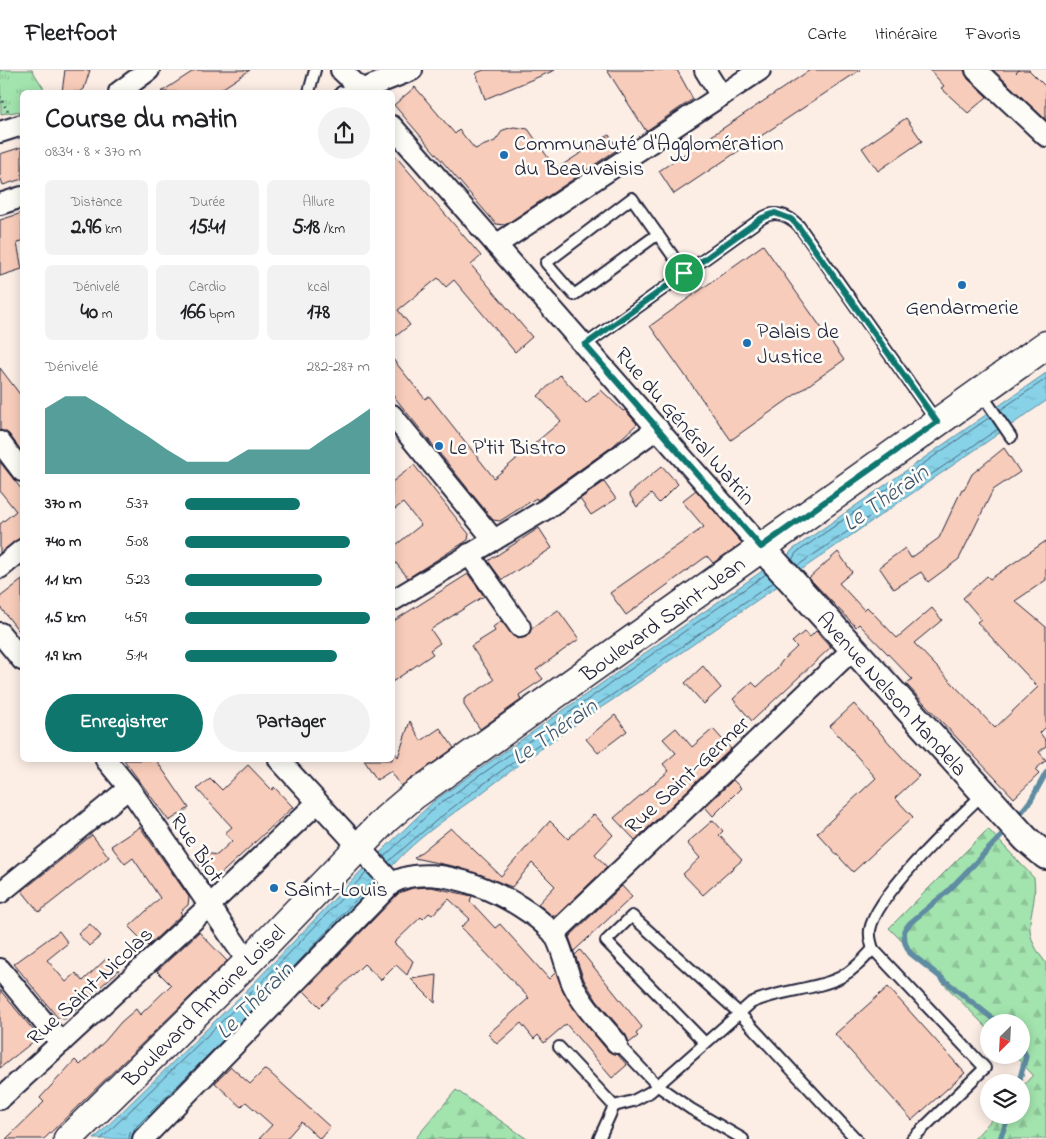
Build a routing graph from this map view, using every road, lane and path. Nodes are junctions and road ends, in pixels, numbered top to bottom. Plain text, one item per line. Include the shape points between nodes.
1 (150, 70) edge
2 (315, 70) edge
3 (341, 70) edge
4 (412, 70) edge
5 (706, 70) edge
6 (760, 70) edge
7 (976, 70) edge
8 (122, 90) edge
9 (310, 90) edge
10 (359, 90) edge
11 (366, 90) edge
12 (721, 96) junction
13 (20, 126) edge
14 (395, 129) edge
15 (0, 132) edge
16 (1046, 136) edge
17 (20, 191) edge
18 (0, 197) edge
19 (20, 198) edge
20 (0, 204) edge
21 (658, 234) junction
22 (496, 245) junction
23 (684, 273) junction
24 (585, 345) junction
25 (1046, 345) edge
26 (984, 398) junction
27 (395, 419) edge
28 (937, 422) junction
29 (658, 428) junction
30 (1011, 437) dead end
31 (0, 442) edge
32 (20, 468) edge
33 (494, 540) junction
34 (20, 552) edge
35 (766, 552) junction
36 (469, 554) junction
37 (0, 568) edge
38 (395, 594) edge
39 (520, 627) dead end
40 (0, 632) edge
41 (852, 649) junction
42 (20, 657) edge
43 (108, 762) edge
44 (281, 762) edge
45 (129, 788) junction
46 (983, 793) junction
47 (317, 803) junction
48 (1016, 829) junction
49 (364, 853) junction
50 (1046, 856) edge
51 (1046, 874) edge
52 (392, 883) junction
53 (2, 888) edge
54 (209, 906) junction
55 (554, 934) junction
56 (874, 949) junction
57 (248, 962) junction
58 (0, 969) edge
59 (739, 1013) junction
60 (61, 1043) junction
61 (617, 1043) joint
62 (705, 1043) junction
63 (559, 1047) dead end
64 (658, 1086) junction
65 (0, 1099) edge
66 (614, 1106) junction
67 (68, 1139) edge
68 (143, 1139) edge
69 (599, 1139) edge
70 (744, 1139) edge
71 (856, 1139) edge
72 (912, 1139) edge

1 - 8 street
2 - 9 lane
3 - 10 street
4 - 11 street
5 - 12 street
6 - 12 street
7 - 16 street
12 - 22 street
13 - 15 street
14 - 22 street, Rue du Général Watrin
17 - 18 lane
19 - 20 street
21 - 21 lane via 632,198 546,263 574,295
21 - 23 lane
22 - 24 street, Rue du Général Watrin
23 - 24 lane
23 - 28 lane via 767,215 775,213 791,219
24 - 29 street, Rue du Général Watrin
25 - 26 main road, Boulevard Saint-Jean
26 - 28 main road, Boulevard Saint-Jean
26 - 30 lane
27 - 33 street
28 - 35 main road, Boulevard Saint-Jean
29 - 33 street via 579,487
29 - 35 street, Rue du Général Watrin
31 - 32 street
33 - 36 street
34 - 37 street
35 - 41 street, Avenue Nelson Mandela
35 - 49 main road, Boulevard Saint-Jean via 413,796
36 - 38 street
36 - 39 street
40 - 42 street
41 - 46 street, Avenue Nelson Mandela
41 - 55 street, Rue Saint-Germer
43 - 45 street, Rue Biot
44 - 47 street
45 - 53 street
45 - 54 street, Rue Biot
46 - 48 street, Avenue Nelson Mandela
46 - 56 lane via 931,845 881,906 870,932
47 - 49 street
47 - 54 street, Rue Saint-Nicolas
48 - 50 street, Avenue Nelson Mandela
48 - 51 street, Avenue Nelson Mandela
49 - 52 street
49 - 57 main road, Boulevard Antoine Loisel
52 - 55 street via 400,878 420,875 478,886 514,902
52 - 68 street
54 - 57 street, Rue Biot
54 - 60 street, Rue Saint-Nicolas
55 - 61 street via 573,986
56 - 59 lane via 839,978 759,999
56 - 72 lane via 985,1068
57 - 67 main road, Boulevard Antoine Loisel
58 - 60 street
59 - 62 lane
59 - 62 lane via 632,916 606,941
59 - 71 lane
60 - 65 street, Rue Saint-Nicolas
61 - 64 lane
62 - 64 lane
63 - 66 lane
64 - 66 lane via 632,1102
64 - 70 lane
66 - 69 lane

